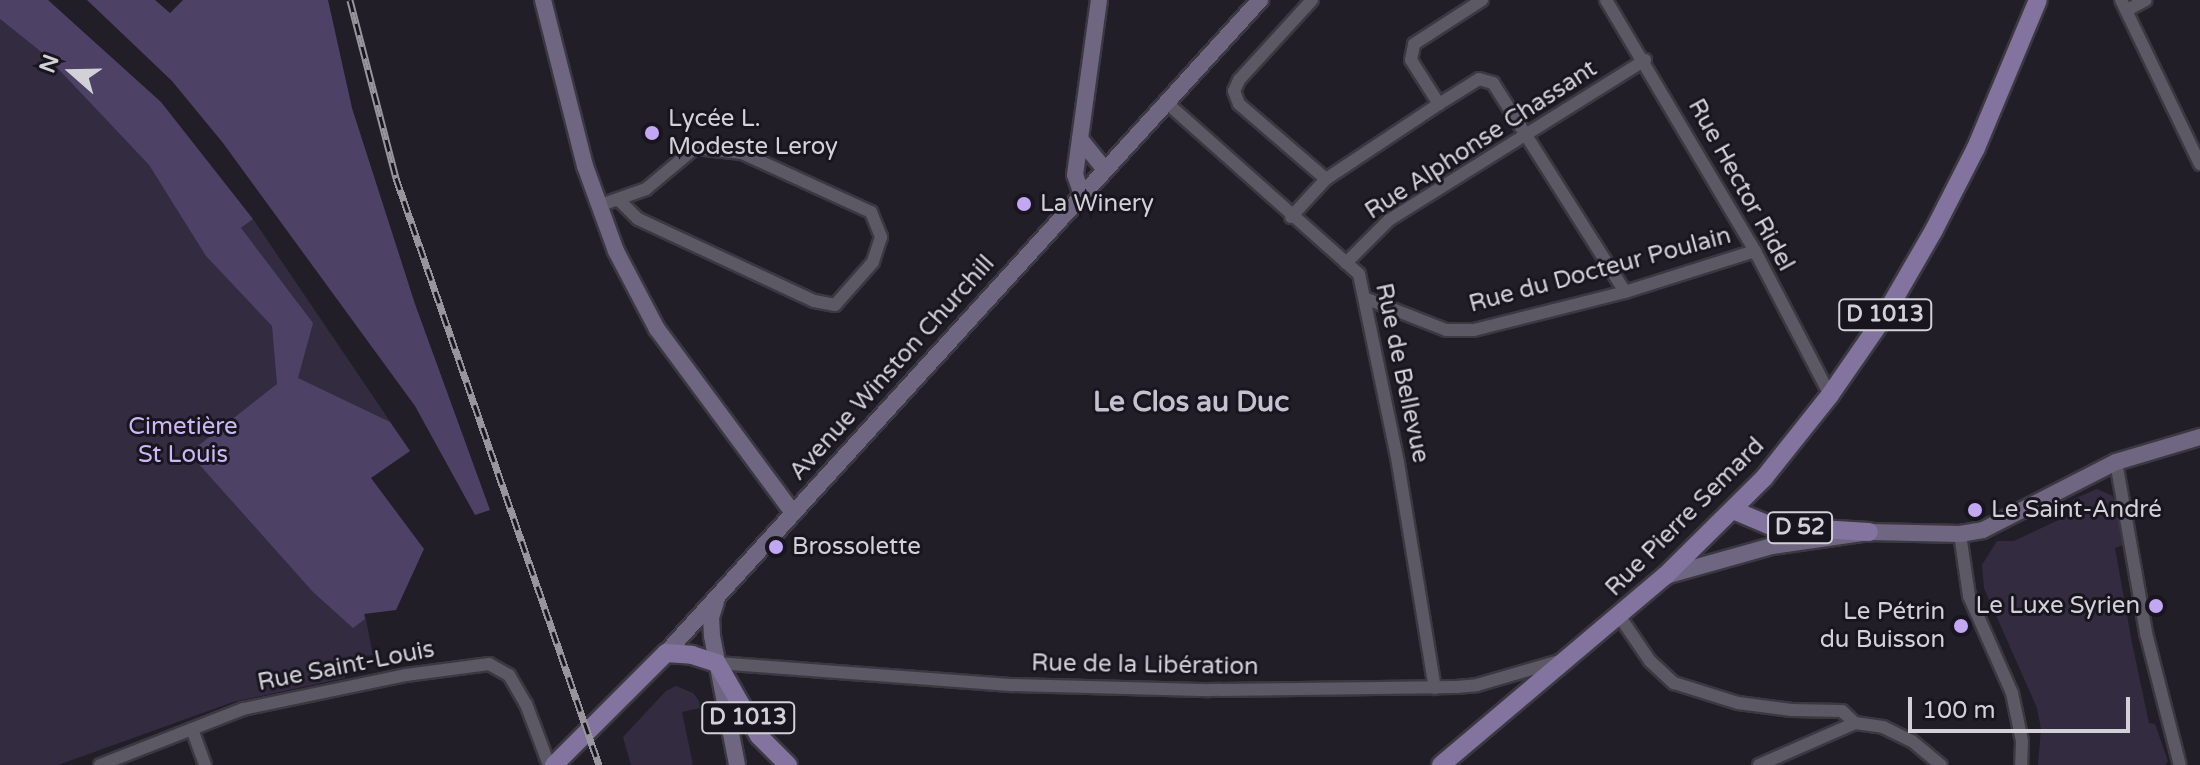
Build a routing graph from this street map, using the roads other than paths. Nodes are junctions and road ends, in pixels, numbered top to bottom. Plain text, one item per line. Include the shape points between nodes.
1 (543, 0) edge
2 (1099, 0) edge
3 (1260, 0) edge
4 (1312, 0) edge
5 (1482, 0) edge
6 (1606, 0) edge
7 (2038, 0) edge
8 (2146, 0) edge
9 (2124, 5) edge
10 (1645, 60) junction
11 (1167, 103) junction
12 (1439, 104) junction
13 (1527, 135) junction
14 (1080, 139) junction
15 (2200, 164) edge
16 (1105, 170) junction
17 (1326, 179) junction
18 (1082, 195) junction
19 (619, 200) junction
20 (598, 206) junction
21 (1291, 217) junction
22 (1755, 251) junction
23 (1346, 263) junction
24 (1625, 292) junction
25 (1367, 299) junction
26 (1830, 395) junction
27 (2200, 437) edge
28 (2116, 462) junction
29 (1733, 510) junction
30 (793, 513) junction
31 (1869, 532) junction
32 (1960, 534) junction
33 (1665, 576) junction
34 (718, 595) junction
35 (1620, 617) junction
36 (666, 653) junction
37 (1569, 658) junction
38 (717, 663) junction
39 (1435, 688) junction
40 (1855, 723) junction
41 (192, 729) junction
42 (100, 765) edge
43 (205, 765) edge
44 (552, 765) edge
45 (737, 765) edge
46 (788, 765) edge
47 (1441, 765) edge
48 (1759, 765) edge
49 (1941, 765) edge
50 (2021, 765) edge
51 (2180, 765) edge

1 - 20 main road
2 - 14 main road
3 - 11 main road, Avenue Winston Churchill
4 - 17 street via 1234,91 1239,104
5 - 12 street via 1414,44 1411,60
6 - 10 street, Rue Hector Ridel
7 - 26 main road, Rue Pierre Semard / D 1013 via 1976,148 1934,230
8 - 9 street
9 - 15 street
10 - 13 street, Rue Alphonse Chassant
10 - 22 street, Rue Hector Ridel
11 - 16 main road, Avenue Winston Churchill
11 - 21 street, Rue de Bellevue
12 - 13 street via 1479,79 1493,83
12 - 17 street
13 - 23 street, Rue Alphonse Chassant via 1389,220
13 - 24 street
14 - 16 main road
14 - 18 main road via 1075,175
16 - 18 main road, Avenue Winston Churchill
17 - 21 street
18 - 30 main road, Avenue Winston Churchill
19 - 19 street via 646,189 695,148 742,153 871,212 881,237 873,262 835,305 814,301 638,219
19 - 20 street
20 - 30 main road via 657,329
21 - 23 street, Rue de Bellevue
22 - 24 street, Rue du Docteur Poulain
22 - 26 street, Rue Hector Ridel
23 - 25 street, Rue de Bellevue via 1359,274
24 - 25 street, Rue du Docteur Poulain via 1474,330 1446,330
25 - 39 street, Rue de Bellevue
26 - 29 main road, Rue Pierre Semard / D 1013
27 - 28 main road, D 52
28 - 32 main road, D 52 via 1983,530
28 - 51 street via 2146,633
29 - 31 main road, D 52 via 1771,526
29 - 33 main road, Rue Pierre Semard / D 1013
30 - 34 main road, Avenue Winston Churchill
31 - 32 main road, D 52
31 - 33 main road, D 52 via 1772,546
32 - 50 street via 1969,596 2012,693
33 - 35 main road, Rue Pierre Semard / D 1013
34 - 36 main road, Avenue Winston Churchill
34 - 38 main road via 711,617
35 - 37 main road, Rue Pierre Semard / D 1013
35 - 40 street via 1650,661 1683,687 1738,703 1842,711
36 - 38 main road
36 - 44 main road, Avenue Winston Churchill
37 - 39 street, Rue de la Libération via 1477,685
37 - 47 main road, Rue Pierre Semard / D 1013
38 - 39 street, Rue de la Libération via 1094,689
38 - 45 main road
38 - 46 main road, D 1013 via 759,736
40 - 48 street
40 - 49 street via 1883,727 1912,741
41 - 42 street, Rue Saint-Louis
41 - 43 street
41 - 44 street, Rue Saint-Louis via 243,709 406,675 489,664 509,675

